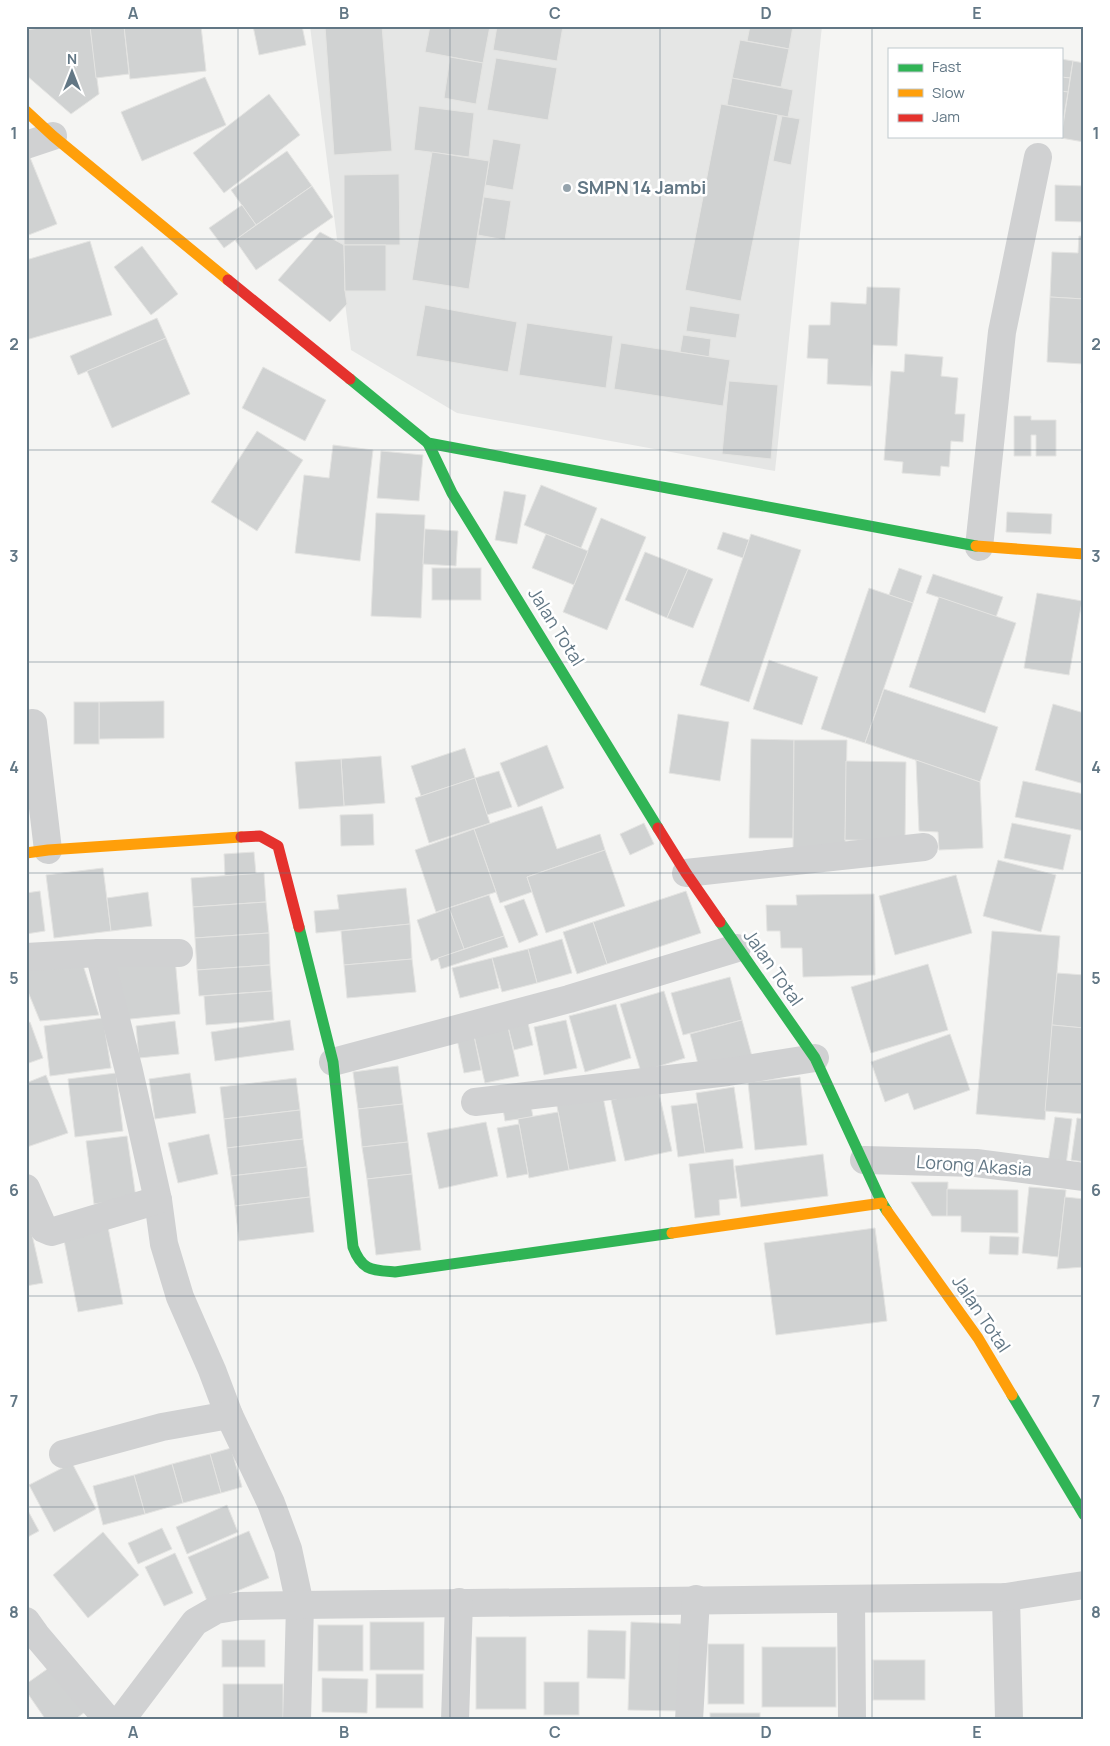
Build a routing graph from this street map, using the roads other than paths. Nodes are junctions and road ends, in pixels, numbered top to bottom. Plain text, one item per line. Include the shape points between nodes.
1 (26, 111) edge
2 (53, 136) junction
3 (26, 145) edge
4 (1038, 158) dead end
5 (428, 443) junction
6 (979, 546) junction
7 (1084, 554) edge
8 (33, 723) dead end
9 (924, 847) dead end
10 (37, 851) edge
11 (686, 872) junction
12 (737, 948) junction
13 (99, 953) junction
14 (179, 953) dead end
15 (26, 957) edge
16 (814, 1058) junction
17 (333, 1062) junction
18 (475, 1102) dead end
19 (864, 1160) junction
20 (1084, 1177) edge
21 (26, 1188) edge
22 (158, 1200) junction
23 (882, 1203) junction
24 (229, 1415) junction
25 (63, 1454) dead end
26 (1084, 1515) edge
27 (1084, 1586) edge
28 (1006, 1597) junction
29 (696, 1599) junction
30 (851, 1600) junction
31 (459, 1602) junction
32 (300, 1605) junction
33 (26, 1621) edge
34 (108, 1720) edge
35 (121, 1720) edge
36 (297, 1720) edge
37 (455, 1720) edge
38 (689, 1720) edge
39 (852, 1720) edge
40 (1009, 1720) edge

1 - 2 street
2 - 3 street
2 - 5 street
4 - 6 street via 1002,332
5 - 6 street
5 - 11 street, Jalan Total via 452,493
6 - 7 street
8 - 10 street
9 - 11 street
10 - 17 street via 260,836 278,846
11 - 12 street, Jalan Total
12 - 16 street, Jalan Total
12 - 17 street via 570,999
13 - 14 street
13 - 15 street
13 - 22 street
16 - 18 street via 728,1072
16 - 19 street, Jalan Total
17 - 23 street via 353,1247 357,1260 366,1269 395,1272
19 - 20 street, Lorong Akasia via 976,1163
19 - 23 street, Jalan Total
21 - 22 street via 44,1229 52,1232
22 - 24 street via 164,1244 180,1297
23 - 26 street, Jalan Total via 978,1338
24 - 25 street via 162,1427
24 - 32 street via 271,1503 288,1549
27 - 28 street
28 - 30 street
28 - 40 street
29 - 30 street
29 - 31 street
29 - 38 street
30 - 39 street
31 - 32 street
31 - 37 street
32 - 35 street via 240,1606 216,1610 195,1622
32 - 36 street
33 - 34 street

